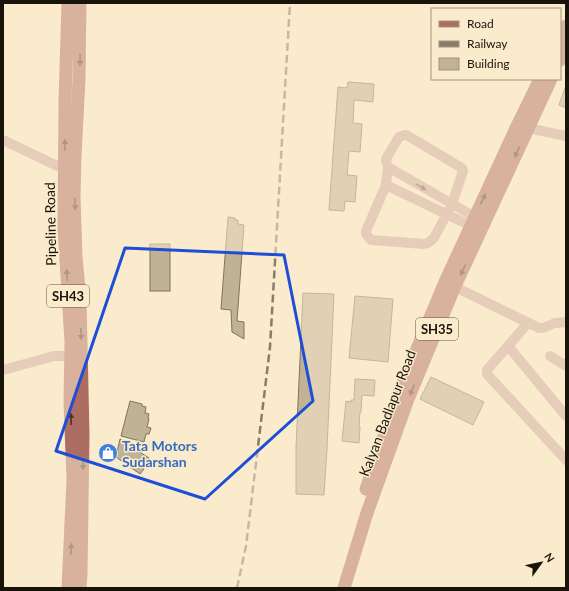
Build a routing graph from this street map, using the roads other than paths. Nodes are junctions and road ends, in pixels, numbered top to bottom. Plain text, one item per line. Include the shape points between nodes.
1 (68, 3) edge
2 (80, 3) edge
3 (566, 26) edge
4 (561, 36) edge
5 (540, 80) edge
6 (550, 80) edge
7 (523, 127) junction
8 (566, 136) edge
9 (3, 140) edge
10 (388, 167) junction
11 (70, 172) junction
12 (386, 185) junction
13 (452, 204) junction
14 (447, 214) junction
15 (473, 222) junction
16 (450, 284) junction
17 (566, 322) edge
18 (528, 323) junction
19 (508, 346) junction
20 (550, 356) dead end
21 (76, 359) junction
22 (566, 366) edge
23 (3, 370) edge
24 (566, 416) edge
25 (566, 460) edge
26 (68, 588) edge
27 (80, 588) edge
28 (335, 588) edge
29 (344, 588) edge

11 -> 1 main road, Pipeline Road / SH43 via 65,101
2 -> 11 main road, Pipeline Road / SH43 via 79,79
3 - 4 main road
5 - 7 main road, Kalyan Badlapur Road / SH35
6 - 7 main road, Kalyan Badlapur Road / SH35
7 - 8 street
15 -> 7 main road, Kalyan Badlapur Road / SH35
7 -> 16 main road, Kalyan Badlapur Road / SH35
9 - 11 street
10 - 12 street
10 -> 13 street
10 - 13 street via 387,157 400,137 408,136 463,169
11 - 21 main road, Pipeline Road / SH43 via 64,228 71,342
12 - 14 street
12 - 14 street via 366,231 371,240 428,243 434,238
13 - 14 street
13 - 15 street
14 - 15 street
15 - 16 main road, Kalyan Badlapur Road / SH35
16 - 18 street
16 - 28 main road, Kalyan Badlapur Road / SH35 via 399,392
16 -> 29 main road, Kalyan Badlapur Road / SH35 via 367,513
17 - 18 street via 543,328
18 - 19 street
19 - 24 street
19 - 25 street via 487,370 487,374
20 - 22 street
21 - 23 street via 54,356
26 -> 21 main road, Pipeline Road / SH43 via 73,479 70,402
21 -> 27 main road, Pipeline Road / SH43 via 83,461

